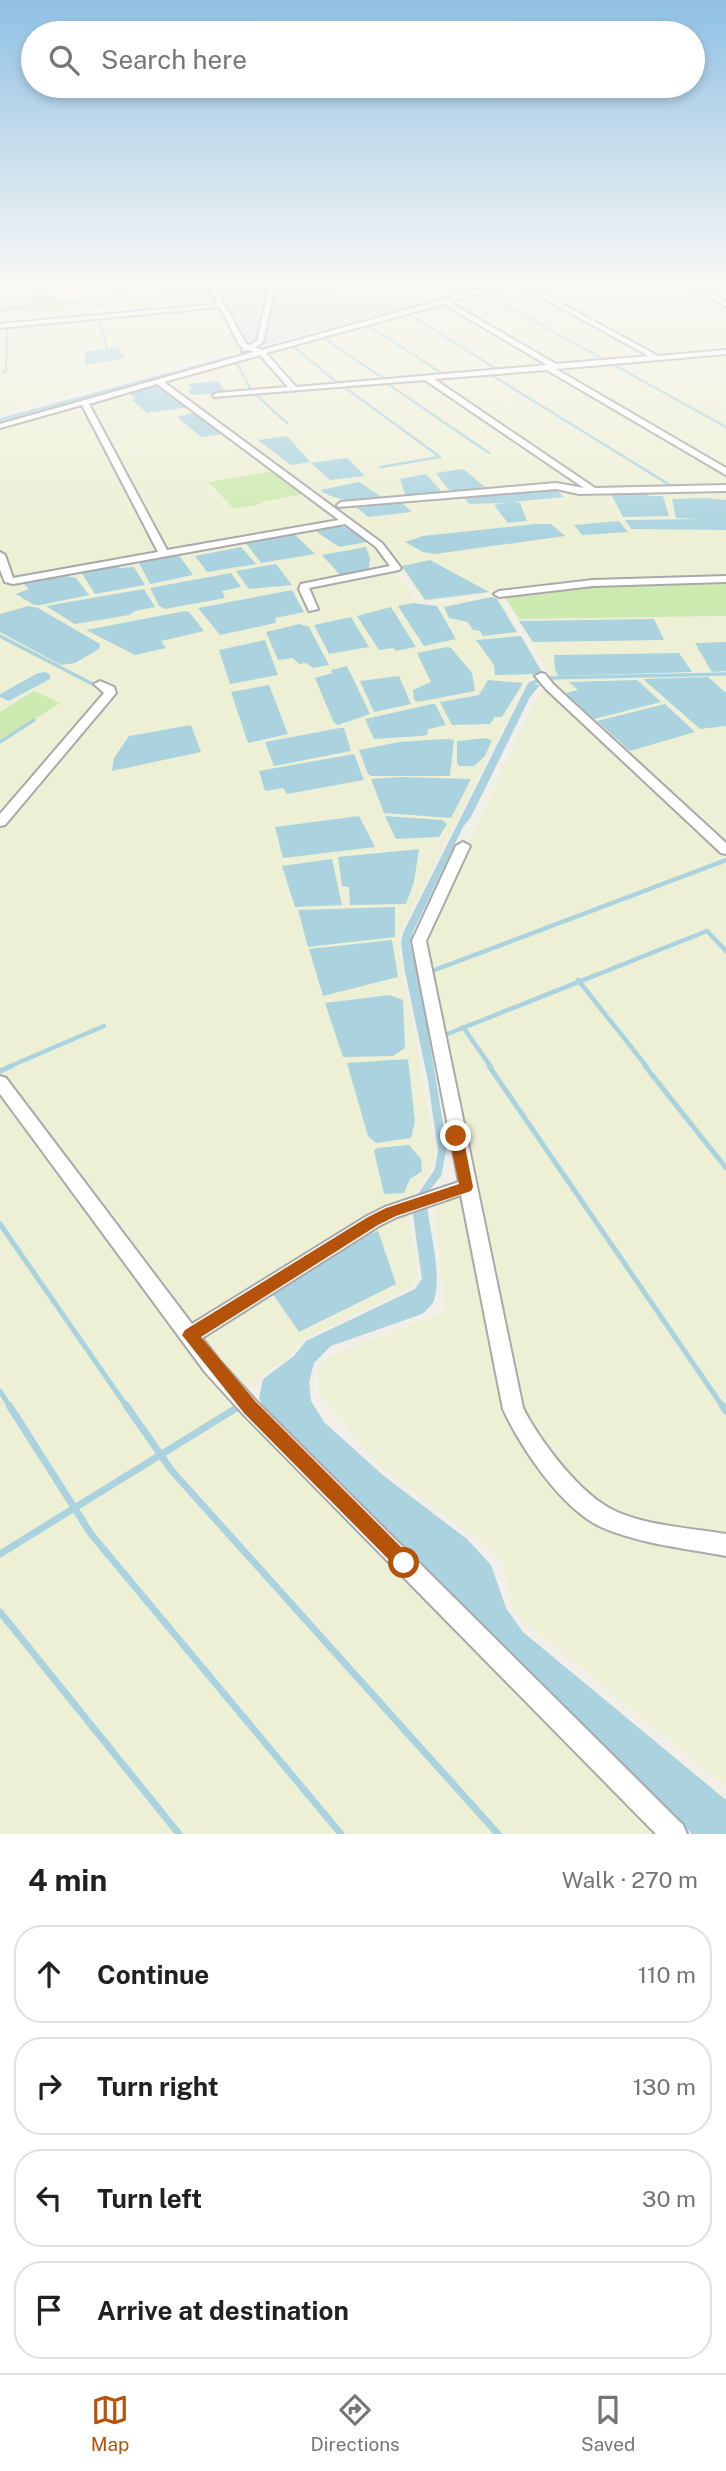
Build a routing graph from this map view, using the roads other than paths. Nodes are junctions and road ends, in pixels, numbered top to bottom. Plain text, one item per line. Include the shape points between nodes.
1 (179, 368) edge
2 (210, 368) edge
3 (275, 368) edge
4 (544, 368) edge
5 (552, 368) edge
6 (426, 377) junction
7 (159, 382) junction
8 (294, 388) junction
9 (217, 395) dead end
10 (84, 402) junction
11 (38, 405) dead end
12 (0, 426) edge
13 (726, 472) edge
14 (726, 488) edge
15 (594, 491) junction
16 (341, 505) dead end
17 (346, 521) junction
18 (164, 554) junction
19 (0, 555) edge
20 (726, 579) edge
21 (499, 594) dead end
22 (313, 609) dead end
23 (541, 676) dead end
24 (100, 684) dead end
25 (0, 822) edge
26 (463, 846) dead end
27 (726, 850) edge
28 (0, 1082) edge
29 (466, 1187) junction
30 (190, 1335) junction
31 (726, 1545) edge
32 (674, 1834) edge

1 - 11 street
2 - 7 street
3 - 8 street
4 - 6 street
5 - 13 street
6 - 8 street
6 - 15 street
7 - 10 street
7 - 17 street
8 - 9 street
10 - 12 street
10 - 18 street
14 - 15 street
15 - 16 street via 556,486
17 - 18 street
17 - 22 street via 384,550 396,568 305,586
18 - 19 street via 13,581 8,580
20 - 21 street via 593,583
23 - 27 street
24 - 25 street via 110,693
26 - 29 street via 419,942
28 - 30 street
29 - 30 street via 373,1221
29 - 31 street via 513,1409 534,1447 588,1506 605,1518
30 - 32 street via 250,1408

